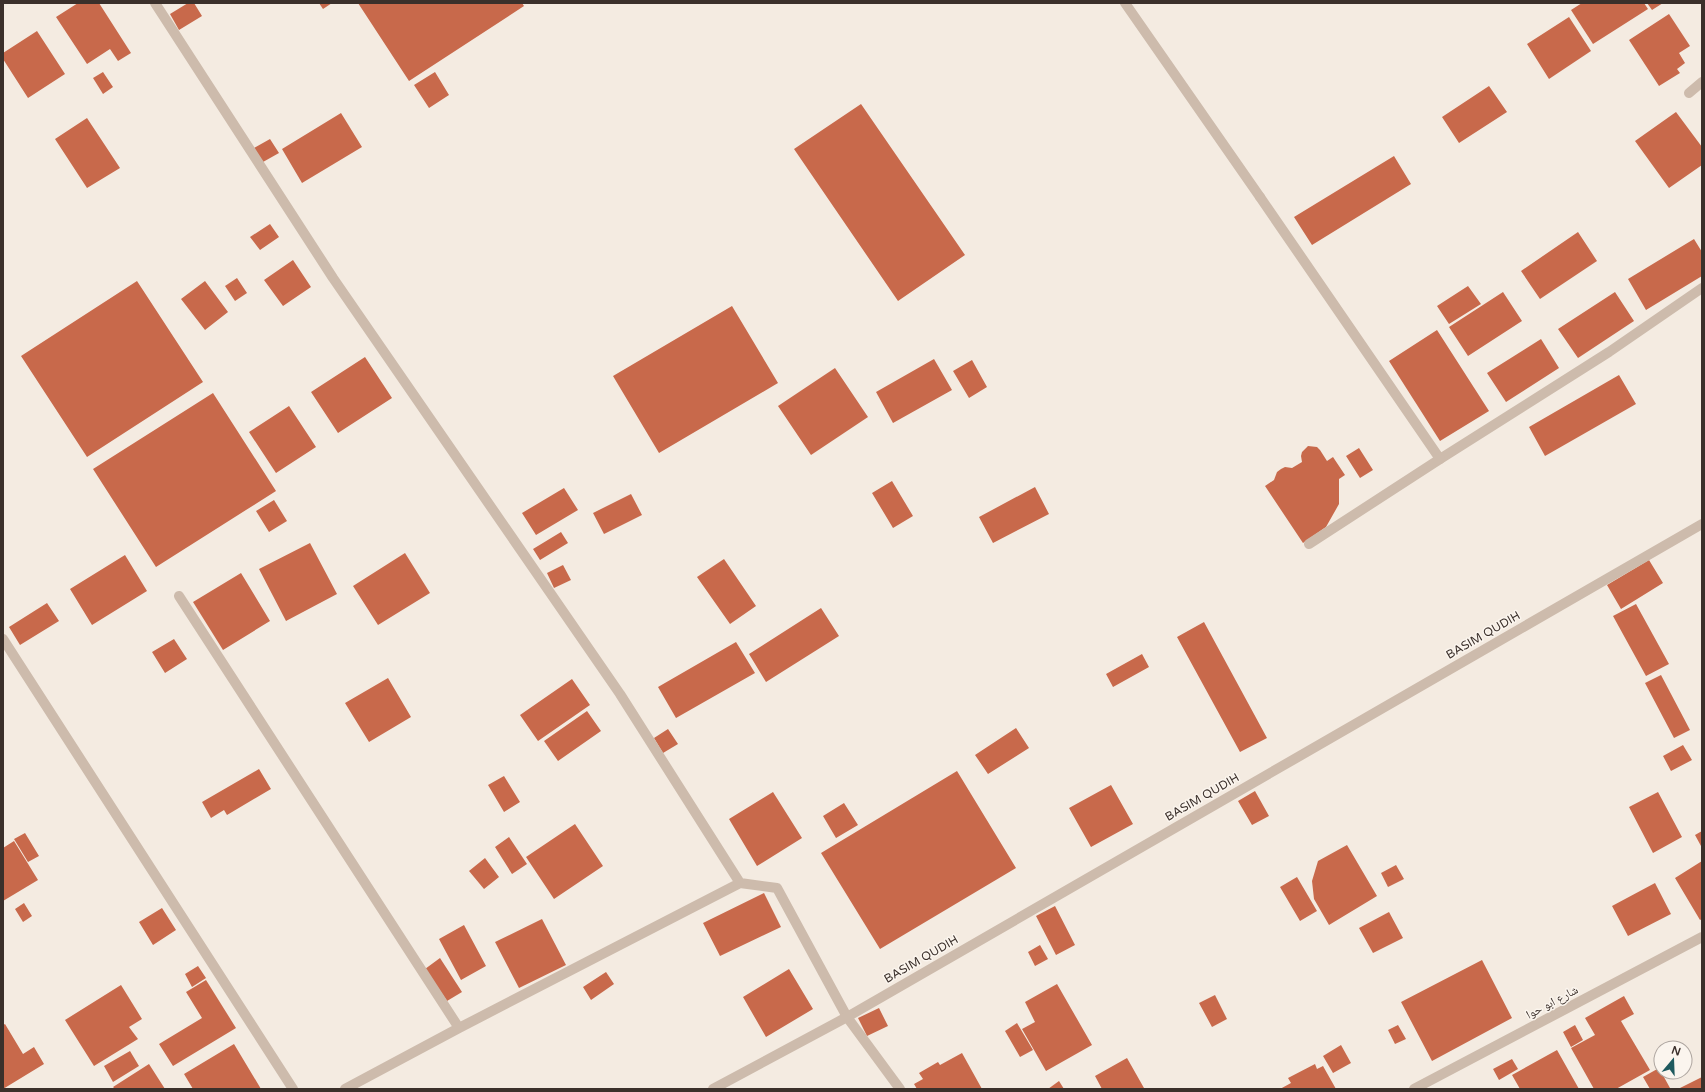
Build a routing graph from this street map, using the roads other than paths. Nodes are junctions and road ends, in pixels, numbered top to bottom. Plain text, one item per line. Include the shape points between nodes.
1 (155, 3) edge
2 (1125, 3) edge
3 (1702, 82) edge
4 (1689, 93) dead end
5 (1702, 288) edge
6 (1440, 459) junction
7 (1702, 524) edge
8 (1309, 544) dead end
9 (179, 596) dead end
10 (3, 639) edge
11 (740, 883) junction
12 (1702, 937) edge
13 (847, 1017) junction
14 (459, 1028) junction
15 (293, 1089) edge
16 (345, 1089) edge
17 (713, 1089) edge
18 (900, 1089) edge
19 (1414, 1089) edge

1 - 11 street via 329,272 620,694
2 - 6 street
3 - 4 street
5 - 6 street via 1609,352
6 - 8 street
7 - 13 street, BASIM QUDIH
9 - 14 street
10 - 15 street
11 - 13 street via 777,888
11 - 14 street
12 - 19 street, شارع ابو حوا
13 - 17 street, BASIM QUDIH
13 - 18 street
14 - 16 street

